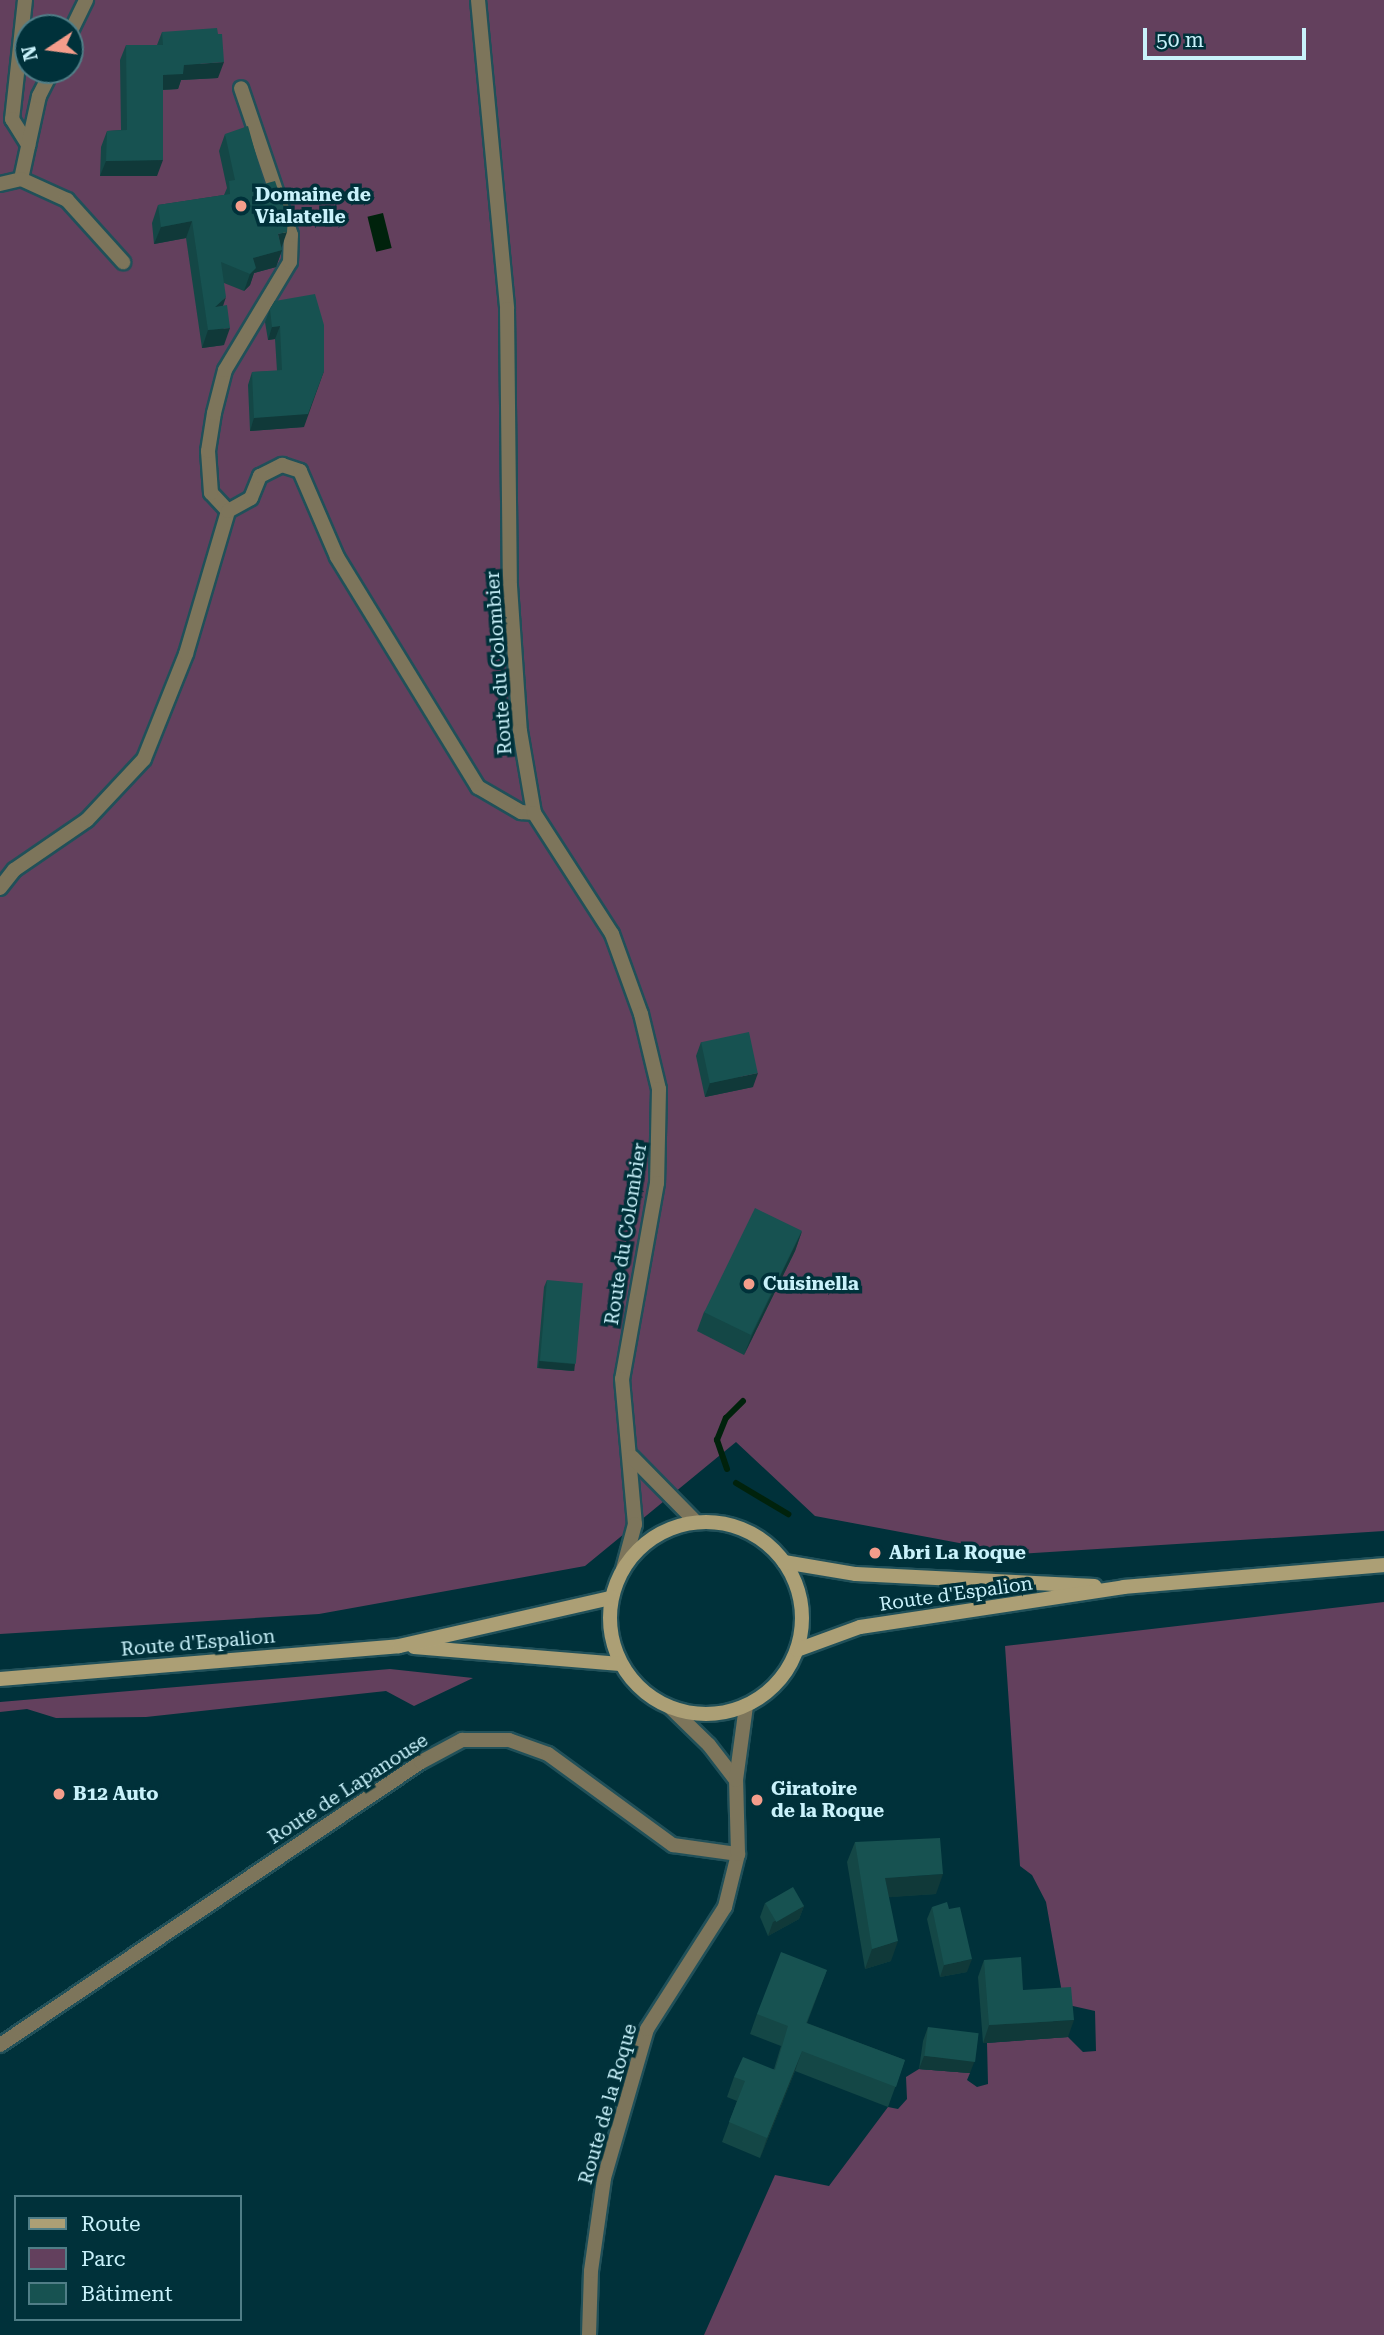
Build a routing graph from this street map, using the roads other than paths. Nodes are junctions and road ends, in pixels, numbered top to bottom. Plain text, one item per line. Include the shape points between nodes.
1 (25, 0) edge
2 (478, 0) edge
3 (45, 84) edge
4 (241, 88) dead end
5 (28, 145) junction
6 (21, 179) junction
7 (0, 184) edge
8 (123, 262) dead end
9 (228, 511) junction
10 (534, 813) junction
11 (0, 888) edge
12 (632, 1457) junction
13 (696, 1522) junction
14 (785, 1562) junction
15 (1384, 1565) edge
16 (623, 1569) junction
17 (1124, 1587) junction
18 (611, 1598) junction
19 (399, 1646) junction
20 (797, 1650) junction
21 (620, 1664) junction
22 (0, 1679) edge
23 (746, 1706) junction
24 (671, 1708) junction
25 (736, 1780) junction
26 (738, 1854) junction
27 (0, 2045) edge
28 (589, 2335) edge

1 - 5 street via 12,119
2 - 10 street, Route du Colombier via 508,309 510,586 520,731
3 - 5 street
4 - 9 street via 291,235 290,261 225,370 214,413 208,451 211,493
5 - 6 street
6 - 7 street
6 - 8 street via 67,200
9 - 10 street via 251,498 260,476 282,465 300,471 337,557 478,787 521,812
9 - 11 street via 186,654 144,759 87,820 14,870
10 - 12 street, Route du Colombier via 612,934 641,1014 659,1089 657,1183 622,1379
12 - 13 street
12 - 16 street, Route du Colombier via 635,1524
13 - 14 main road via 746,1530
13 - 16 main road via 654,1537
14 - 17 main road, Route d'Espalion via 856,1574
14 - 20 main road via 802,1614
15 - 17 main road, Route d'Espalion
16 - 18 main road
17 - 20 main road, Route d'Espalion via 860,1627
18 - 19 main road, Route d'Espalion
18 - 21 main road via 610,1631
19 - 21 main road, Route d'Espalion
19 - 22 main road, Route d'Espalion
20 - 23 main road via 778,1683
21 - 24 main road via 642,1691
23 - 24 main road via 709,1715
23 - 25 street, Route de la Roque
24 - 25 street
25 - 26 street, Route de la Roque
26 - 27 street, Route de Lapanouse via 673,1845 548,1754 509,1740 462,1740 421,1762
26 - 28 street, Route de la Roque via 725,1907 647,2029 604,2178 591,2271

